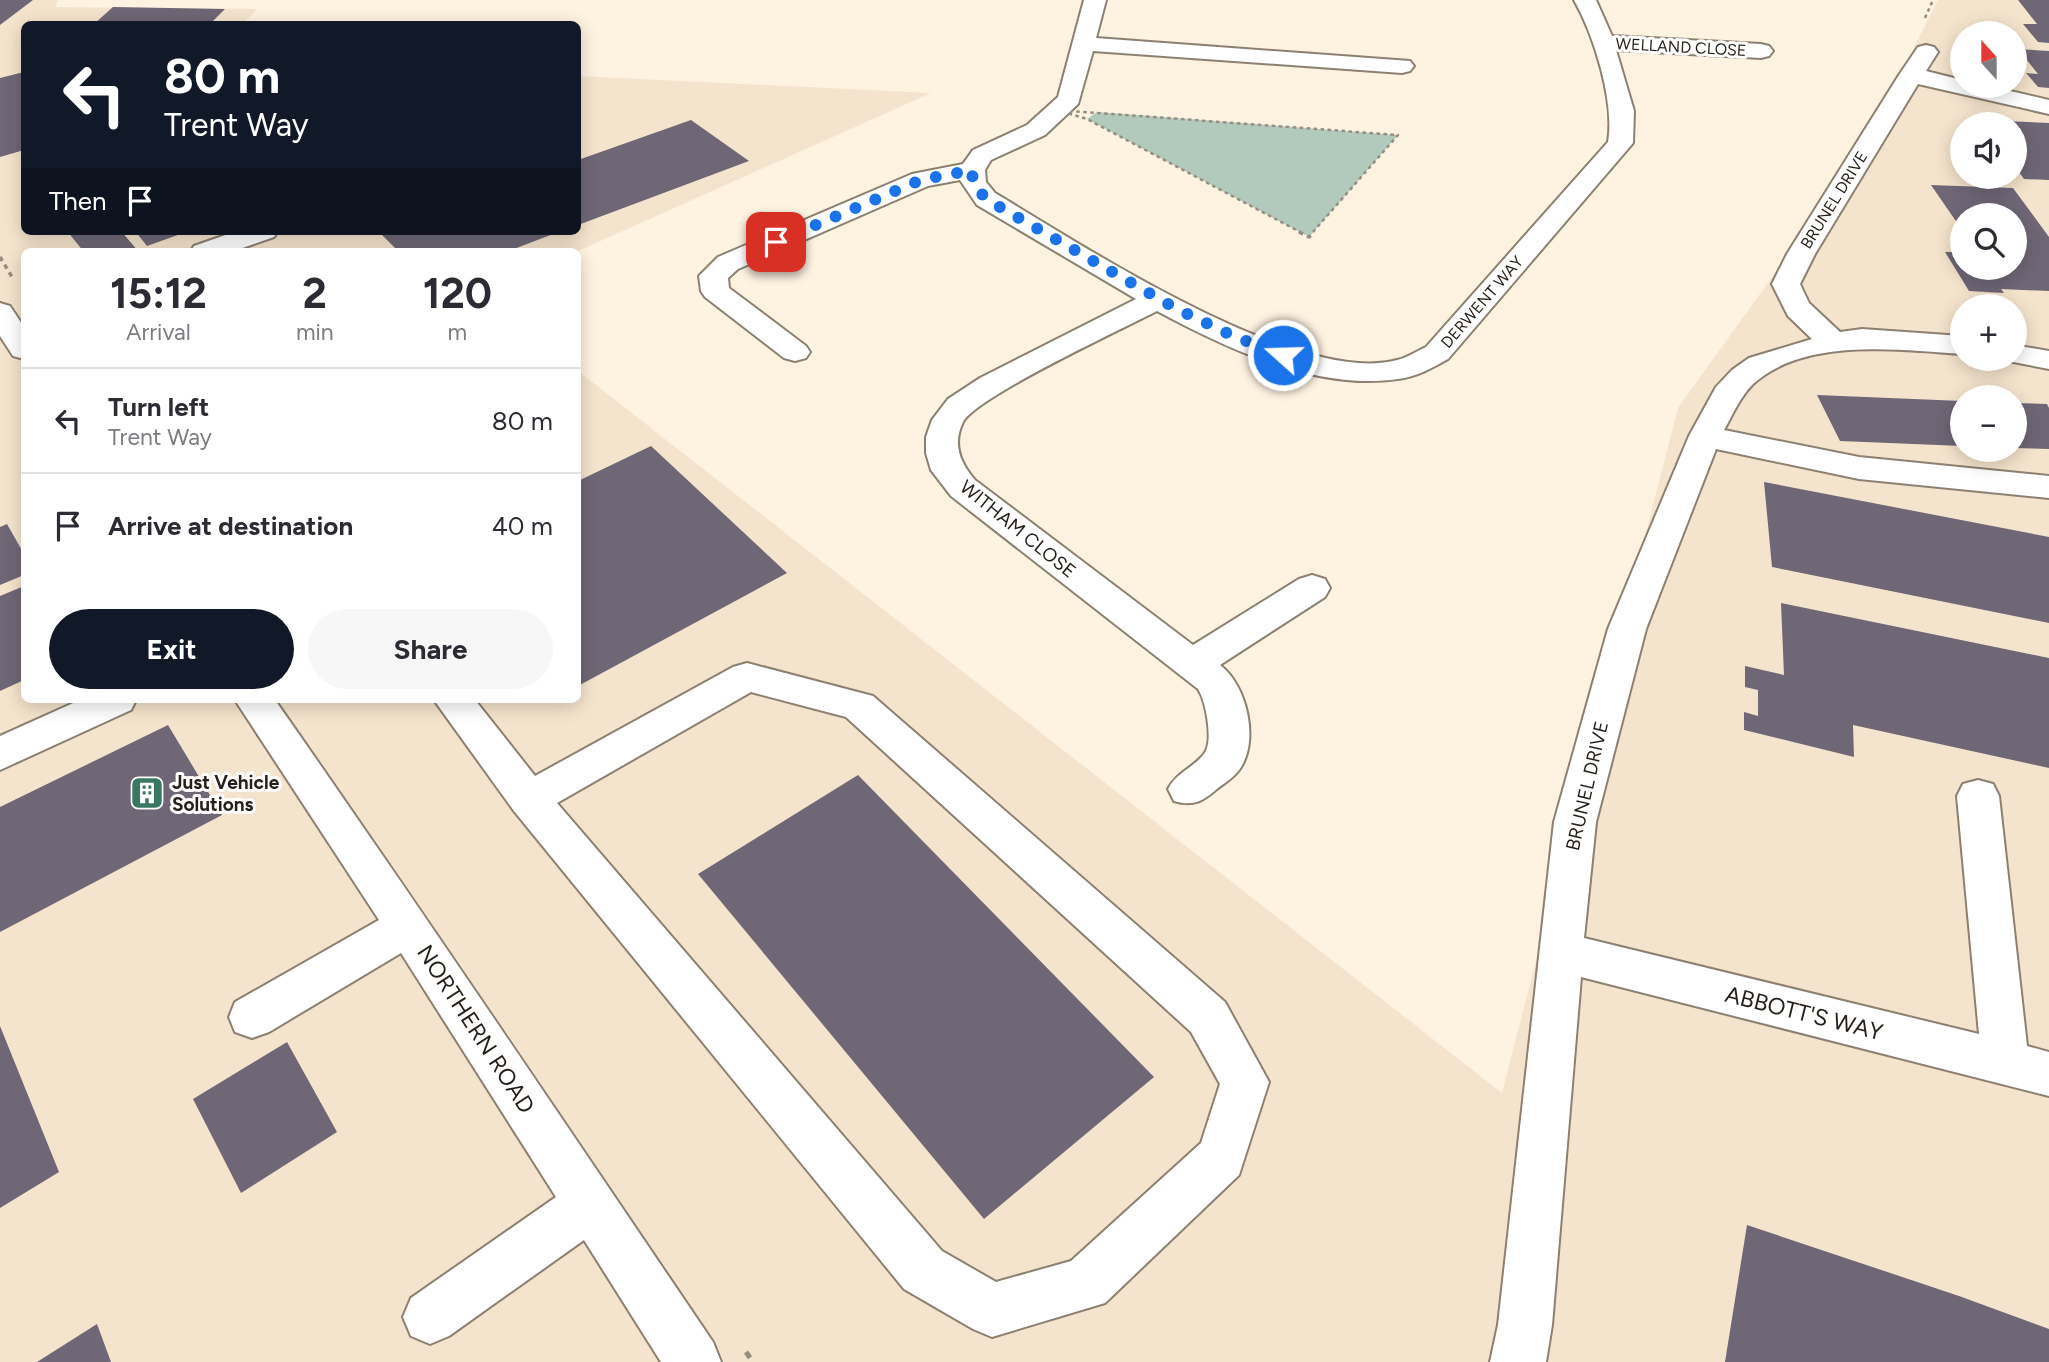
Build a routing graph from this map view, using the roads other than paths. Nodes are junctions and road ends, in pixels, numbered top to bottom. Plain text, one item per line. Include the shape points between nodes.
1 (1096, 0) edge
2 (1585, 0) edge
3 (1602, 42) junction
4 (1084, 44) junction
5 (1760, 51) dead end
6 (1926, 52) dead end
7 (1402, 66) dead end
8 (1911, 75) junction
9 (2049, 107) edge
10 (972, 170) junction
11 (253, 235) edge
12 (215, 248) edge
13 (1158, 299) junction
14 (10, 315) edge
15 (21, 342) edge
16 (1834, 342) junction
17 (1950, 344) edge
18 (795, 352) dead end
19 (2027, 356) edge
20 (2049, 359) edge
21 (1705, 436) junction
22 (2049, 487) edge
23 (1312, 588) dead end
24 (1192, 664) junction
25 (110, 703) edge
26 (256, 703) edge
27 (455, 703) edge
28 (0, 754) edge
29 (1189, 789) dead end
30 (1979, 796) dead end
31 (528, 799) junction
32 (408, 926) junction
33 (1560, 953) junction
34 (252, 1017) dead end
35 (2005, 1063) junction
36 (2049, 1074) edge
37 (591, 1204) junction
38 (430, 1317) dead end
39 (693, 1362) edge
40 (1518, 1362) edge

1 - 4 street
2 - 3 street, DERWENT WAY
3 - 5 street, WELLAND CLOSE
3 - 13 street, DERWENT WAY via 1623,120 1620,142 1437,353 1399,370 1372,372 1318,365 1233,336
4 - 7 street
4 - 10 street via 1069,99 1036,130 982,155
6 - 8 street, BRUNEL DRIVE
8 - 9 street
8 - 16 street, BRUNEL DRIVE via 1786,284 1798,310
10 - 13 street, DERWENT WAY via 973,183 986,199
10 - 18 street via 921,180 728,263 713,276 715,291
11 - 12 street
13 - 24 street, WITHAM CLOSE via 990,384 959,406 944,429 942,453 948,470 983,505
14 - 15 street
16 - 17 street, BRUNEL DRIVE via 1895,339
16 - 21 street, BRUNEL DRIVE via 1760,365 1743,377 1727,394
19 - 20 street
21 - 22 street via 1859,467
21 - 33 street, BRUNEL DRIVE via 1627,629 1575,822
23 - 24 street
24 - 29 street, WITHAM CLOSE via 1212,679 1224,697 1229,740 1224,761
25 - 28 street
26 - 32 street, NORTHERN ROAD
27 - 31 street
30 - 35 street
31 - 31 street via 922,1270 992,1310 1086,1284 1221,1158 1245,1083 1208,1017 859,706 747,677
32 - 34 street
32 - 37 street, NORTHERN ROAD
33 - 35 street, ABBOTT'S WAY
33 - 40 street, BRUNEL DRIVE
35 - 36 street, ABBOTT'S WAY
37 - 38 street
37 - 39 street, NORTHERN ROAD

